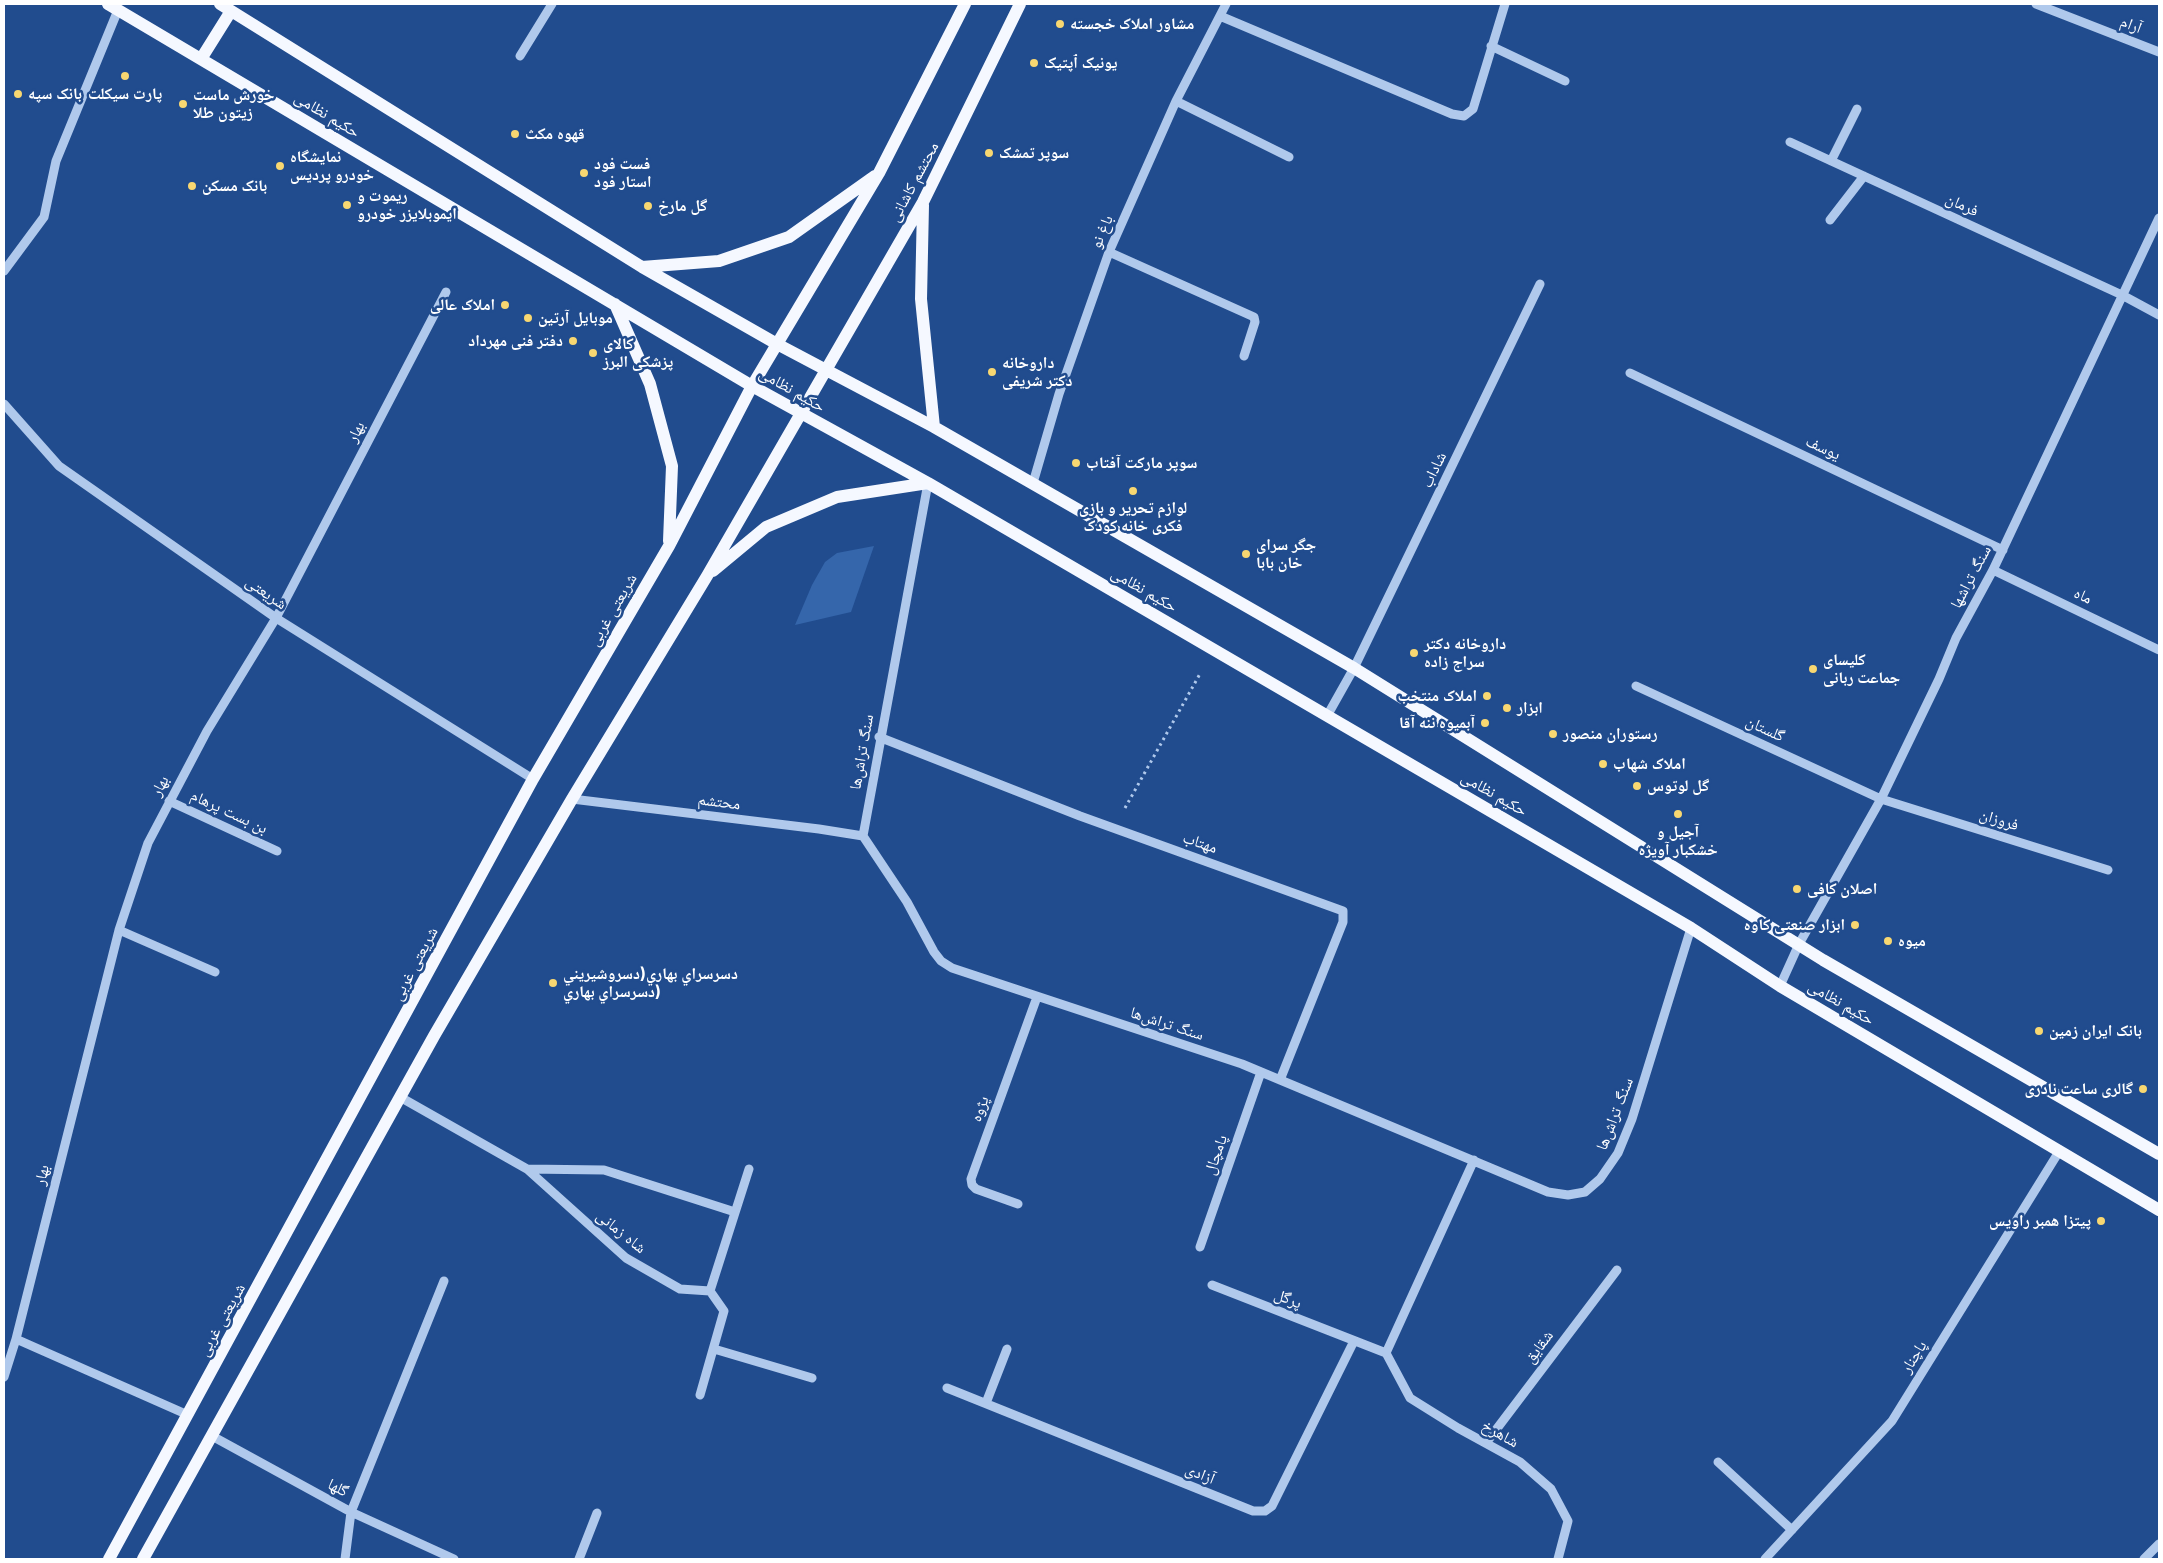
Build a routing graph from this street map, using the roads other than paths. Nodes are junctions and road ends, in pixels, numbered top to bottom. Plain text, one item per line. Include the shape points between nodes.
1 (220, 4) edge
2 (552, 4) edge
3 (965, 4) edge
4 (1020, 4) edge
5 (1226, 4) edge
6 (1505, 4) edge
7 (2036, 4) edge
8 (113, 7) edge
9 (231, 11) junction
10 (1220, 16) junction
11 (1492, 46) junction
12 (2159, 52) edge
13 (520, 56) dead end
14 (201, 59) junction
15 (1564, 81) dead end
16 (1176, 101) junction
17 (1857, 109) dead end
18 (1790, 142) dead end
19 (1289, 157) dead end
20 (1831, 161) junction
21 (879, 173) junction
22 (1864, 176) junction
23 (924, 202) junction
24 (2159, 218) edge
25 (1830, 220) dead end
26 (1109, 252) junction
27 (642, 268) junction
28 (4, 271) edge
29 (1540, 284) dead end
30 (446, 292) dead end
31 (2122, 295) junction
32 (615, 304) junction
33 (2159, 315) edge
34 (777, 344) junction
35 (1244, 356) dead end
36 (826, 370) junction
37 (1630, 373) dead end
38 (752, 386) junction
39 (4, 404) edge
40 (800, 414) junction
41 (934, 427) junction
42 (928, 483) junction
43 (1033, 483) junction
44 (669, 546) junction
45 (2002, 550) junction
46 (1993, 570) junction
47 (707, 576) junction
48 (276, 618) junction
49 (2159, 650) edge
50 (1354, 668) junction
51 (1636, 686) dead end
52 (1327, 716) junction
53 (879, 737) junction
54 (533, 779) junction
55 (572, 799) junction
56 (1881, 799) junction
57 (169, 801) junction
58 (863, 836) junction
59 (277, 850) dead end
60 (2108, 870) dead end
61 (1691, 928) junction
62 (119, 930) junction
63 (1799, 944) junction
64 (215, 972) dead end
65 (1780, 986) junction
66 (1037, 997) junction
67 (1261, 1072) junction
68 (1280, 1080) junction
69 (400, 1097) junction
70 (2060, 1150) junction
71 (2159, 1154) edge
72 (1474, 1160) junction
73 (527, 1169) junction
74 (749, 1169) dead end
75 (1018, 1204) dead end
76 (2159, 1210) edge
77 (735, 1212) junction
78 (1200, 1247) dead end
79 (1617, 1270) dead end
80 (444, 1281) dead end
81 (1212, 1285) dead end
82 (710, 1291) junction
83 (16, 1339) junction
84 (1354, 1341) junction
85 (714, 1348) junction
86 (1007, 1349) dead end
87 (1386, 1353) junction
88 (4, 1377) edge
89 (812, 1378) dead end
90 (946, 1388) dead end
91 (700, 1395) dead end
92 (986, 1403) junction
93 (188, 1415) junction
94 (212, 1436) junction
95 (1486, 1443) junction
96 (1718, 1462) dead end
97 (351, 1512) junction
98 (597, 1512) dead end
99 (1792, 1530) junction
100 (2159, 1544) edge
101 (109, 1559) edge
102 (143, 1559) edge
103 (345, 1559) edge
104 (454, 1559) edge
105 (579, 1559) edge
106 (1558, 1559) edge
107 (1765, 1559) edge
108 (2144, 1559) edge

1 - 9 main road, حکیم نظامی
2 - 13 street
3 - 21 main road
4 - 23 main road, محتشم کاشانی
5 - 10 street, باغ نو
6 - 11 street
7 - 12 street, آرام
8 - 14 main road, حکیم نظامی
8 - 28 street via 56,161 44,217
9 - 14 main road
9 - 27 main road, حکیم نظامی
10 - 11 street via 1452,114 1464,116 1473,109
10 - 16 street, باغ نو
11 - 15 street
14 - 32 main road, حکیم نظامی
16 - 19 street
16 - 26 street, باغ نو
17 - 20 street
18 - 20 street, فرمان
20 - 22 street, فرمان
21 - 27 main road via 789,238 720,262
21 - 34 main road
22 - 25 street
22 - 31 street, فرمان
23 - 36 main road, محتشم کاشانی
23 - 41 main road via 921,299
24 - 31 street, سنگ تراشها
26 - 35 street via 1254,317
26 - 43 street, باغ نو via 1059,394
27 - 34 main road, حکیم نظامی
29 - 50 street, شاداب
30 - 48 street, بهار
31 - 33 street
31 - 45 street, سنگ تراشها
32 - 38 main road, حکیم نظامی
32 - 44 main road via 650,384 672,466
34 - 36 main road, حکیم نظامی
34 - 38 main road, شریعتی غربی
36 - 40 main road, محتشم کاشانی
36 - 41 main road, حکیم نظامی
37 - 45 street, یوسف
38 - 40 main road, حکیم نظامی
38 - 44 main road, شریعتی غربی
39 - 48 street, شریعتی via 59,466
40 - 42 main road, حکیم نظامی
40 - 47 main road
41 - 43 main road, حکیم نظامی
42 - 47 main road via 837,497 766,528
42 - 52 main road, حکیم نظامی
42 - 53 street, سنگ تراش‌ها
43 - 50 main road, حکیم نظامی
44 - 54 main road, شریعتی غربی
45 - 46 street, سنگ تراشها
46 - 49 street, ماه
46 - 56 street, سنگ تراشها via 1956,638
47 - 55 main road
48 - 54 street, شریعتی
48 - 57 street, بهار via 207,730
50 - 52 street, شاداب
50 - 63 main road, حکیم نظامی
51 - 56 street, گلستان
52 - 61 main road, حکیم نظامی
53 - 58 street, سنگ تراش‌ها
53 - 68 street, مهتاب via 1114,828 1343,911 1343,922
54 - 93 main road, شریعتی غربی
55 - 58 street, محتشم
55 - 69 main road
56 - 60 street, فروزان
56 - 63 street, سنگ تراشها
57 - 59 street, بن بست پرهام
57 - 62 street, بهار via 148,843
58 - 66 street, سنگ تراش‌ها via 941,961 952,968
61 - 65 main road, حکیم نظامی
61 - 72 street, سنگ تراش‌ها via 1632,1119 1618,1153 1600,1179 1585,1192 1568,1195 1548,1192
62 - 64 street
62 - 83 street, بهار
63 - 65 street, سنگ تراشها
63 - 71 main road, حکیم نظامی
65 - 70 main road, حکیم نظامی
66 - 67 street, سنگ تراش‌ها
66 - 75 street, پژوه via 971,1179 976,1189
67 - 68 street, سنگ تراش‌ها
67 - 78 street, پامچال
68 - 72 street, سنگ تراش‌ها
69 - 73 street, شاه زمانی
69 - 94 main road
70 - 76 main road, حکیم نظامی
70 - 99 street, پاچنار via 1892,1421
72 - 87 street
73 - 77 street, شاه زمانی via 604,1170
73 - 82 street, شاه زمانی via 626,1258 680,1289
74 - 77 street
77 - 82 street
79 - 95 street, شقایق
80 - 97 street
81 - 84 street, پرگل
82 - 85 street via 724,1311
83 - 88 street, بهار
83 - 93 street
84 - 87 street, پرگل
84 - 92 street, آزادی via 1272,1506 1264,1511 1253,1511
85 - 89 street
85 - 91 street
86 - 92 street
87 - 95 street, شاهرخ via 1410,1398
90 - 92 street, آزادی
93 - 101 main road, شریعتی غربی
94 - 97 street, گلها
94 - 102 main road
95 - 106 street, شاهرخ via 1520,1462 1551,1490 1568,1521
96 - 99 street
97 - 103 street
97 - 104 street, گلها
98 - 105 street
99 - 107 street, پاچنار
100 - 108 street

